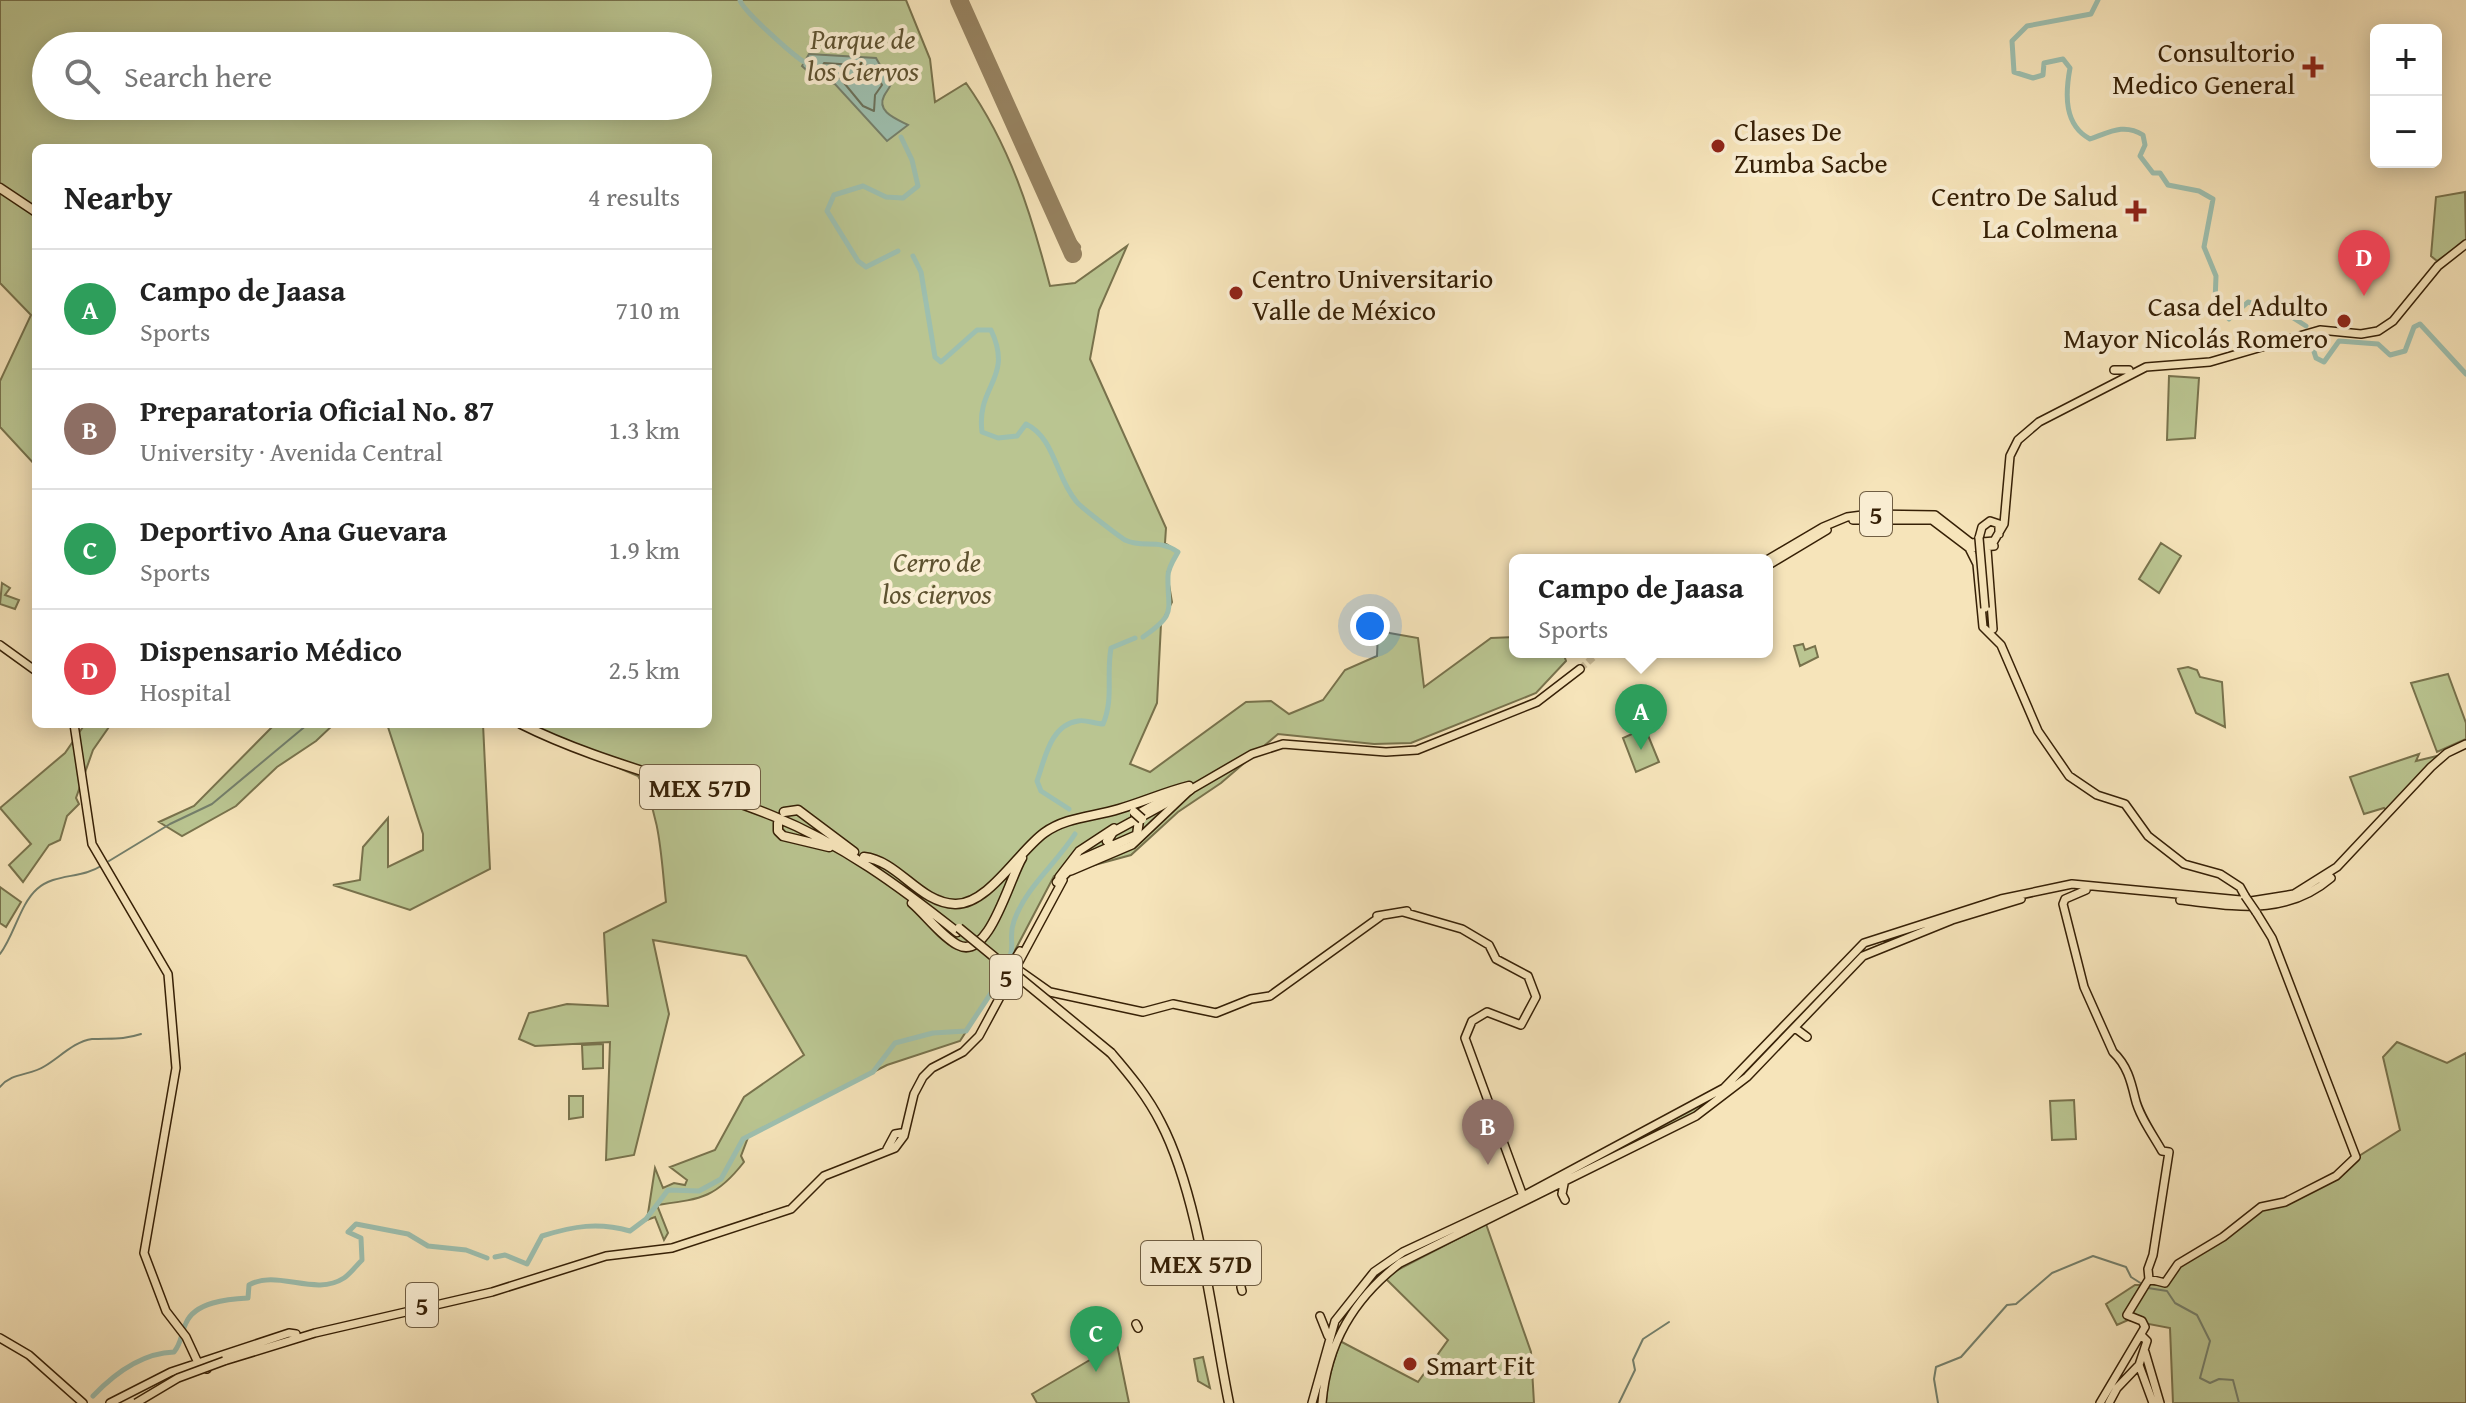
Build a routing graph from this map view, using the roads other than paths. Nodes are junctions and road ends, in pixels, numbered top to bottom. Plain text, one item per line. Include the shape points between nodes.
1 (0, 185) edge
2 (32, 204) edge
3 (32, 209) edge
4 (2466, 247) edge
5 (2327, 331) junction
6 (2114, 370) dead end
7 (2139, 370) junction
8 (2114, 384) junction
9 (2097, 386) dead end
10 (2087, 395) junction
11 (2005, 509) junction
12 (1998, 520) junction
13 (1994, 541) junction
14 (1969, 548) junction
15 (1987, 549) junction
16 (1773, 559) edge
17 (1773, 560) edge
18 (1987, 561) junction
19 (1977, 564) junction
20 (1994, 634) junction
21 (0, 647) edge
22 (1578, 667) tunnel mouth
23 (32, 669) edge
24 (77, 728) edge
25 (531, 728) edge
26 (539, 728) edge
27 (2466, 746) edge
28 (1190, 788) junction
29 (1117, 810) junction
30 (784, 812) dead end
31 (1137, 816) junction
32 (778, 823) dead end
33 (1141, 838) junction
34 (1114, 847) junction
35 (854, 854) junction
36 (864, 857) junction
37 (880, 872) junction
38 (1057, 882) junction
39 (2086, 890) dead end
40 (2001, 902) junction
41 (958, 930) junction
42 (1867, 941) junction
43 (1020, 951) junction
44 (1873, 952) junction
45 (1849, 956) junction
46 (1859, 960) junction
47 (1014, 966) junction
48 (1037, 984) junction
49 (1002, 990) junction
50 (1795, 1028) junction
51 (1807, 1037) dead end
52 (1580, 1170) junction
53 (1564, 1184) junction
54 (1547, 1192) junction
55 (1523, 1196) junction
56 (1565, 1200) dead end
57 (1508, 1203) junction
58 (1386, 1268) junction
59 (548, 1270) junction
60 (2149, 1279) junction
61 (1320, 1316) dead end
62 (2141, 1335) junction
63 (0, 1338) edge
64 (1329, 1338) junction
65 (2145, 1352) junction
66 (198, 1359) junction
67 (219, 1360) junction
68 (2139, 1365) junction
69 (209, 1370) dead end
70 (171, 1372) junction
71 (190, 1378) dead end
72 (2115, 1381) junction
73 (177, 1383) dead end
74 (71, 1399) edge
75 (83, 1403) edge
76 (110, 1403) edge
77 (120, 1403) edge
78 (136, 1403) edge
79 (1227, 1403) edge
80 (1312, 1403) edge
81 (1322, 1403) edge
82 (2100, 1403) edge
83 (2109, 1403) edge
84 (2153, 1403) edge
85 (2160, 1403) edge

1 - 2 highway
1 - 3 highway
4 - 5 main road via 2430,274 2387,326 2365,334
5 - 7 main road via 2283,337 2202,364
5 - 8 main road via 2206,366 2150,369
6 - 7 main road
7 - 8 main road
8 - 10 main road
8 - 15 main road via 2024,439 2013,463 2006,529
9 - 10 main road
10 - 11 main road via 2018,440 2010,456
11 - 12 main road
11 - 13 main road via 2003,529
12 - 13 main road
12 - 20 main road, bridge via 1987,521 1979,538 1985,612
13 - 16 main road, 5 via 1971,543 1935,515 1870,514 1833,523
14 - 15 main road
14 - 17 main road, 5 via 1939,522 1848,521
14 - 19 main road
15 - 18 main road
18 - 19 main road via 1980,558
18 - 20 main road
19 - 20 main road via 1982,622
20 - 60 main road, bridge via 2045,743 2069,776 2097,795 2125,804 2153,840 2184,864 2229,878 2245,896 2272,938 2356,1157 2336,1176 2285,1202 2264,1206 2178,1264 2165,1283
21 - 23 main road
22 - 28 main road, 5 via 1537,702 1417,750 1278,745
24 - 66 main road via 95,843 172,980 180,1069 147,1251 162,1297
25 - 35 highway, MEX 57D via 771,815
26 - 35 highway, MEX 57D via 773,812
27 - 40 main road via 2433,770 2318,885 2251,901 2081,884
28 - 29 highway
28 - 33 main road, 5
28 - 34 highway via 1113,832 1107,841
28 - 38 main road, 5 via 1089,843
29 - 31 highway
29 - 36 highway via 1058,824 985,892 961,904 936,900
30 - 35 highway via 798,810
31 - 33 highway
31 - 34 highway via 1137,835
31 - 37 highway via 1118,813 1071,823 1038,843 1020,862 989,932 973,947 953,941
32 - 35 highway via 783,836
33 - 47 main road, 5 via 1068,873
34 - 38 highway via 1070,865
35 - 36 highway, MEX 57D
35 - 37 highway, MEX 57D
36 - 41 highway, MEX 57D
37 - 41 highway, MEX 57D
38 - 43 main road, 5
39 - 60 main road via 2063,904 2078,968 2113,1052 2135,1087 2135,1099 2166,1151
40 - 42 main road
40 - 44 main road
41 - 79 highway, MEX 57D, bridge via 1110,1055 1149,1110 1174,1165
42 - 44 main road via 1864,950
42 - 45 main road
43 - 47 main road, 5
43 - 49 main road via 1001,981
44 - 46 main road
45 - 46 main road via 1862,952
45 - 52 main road via 1731,1083
46 - 50 main road
47 - 48 main road
47 - 49 main road, 5
48 - 49 main road
48 - 55 main road via 1059,995 1143,1012 1173,1004 1216,1013 1265,996 1381,916 1403,912 1462,929 1490,947 1494,957 1528,976 1536,997 1521,1025 1493,1012 1477,1018 1473,1044 1467,1042
49 - 59 main road, 5 via 971,1040 930,1064 916,1079 901,1133 887,1149 823,1173 795,1202 780,1209 671,1244 617,1250
49 - 59 main road, 5 via 974,1042 923,1077 904,1136 890,1153 824,1176 791,1209 672,1248
50 - 51 main road
50 - 52 main road via 1747,1077 1703,1111
52 - 53 main road
52 - 55 main road
53 - 54 main road
53 - 56 main road
54 - 57 main road
54 - 58 main road
55 - 57 main road
57 - 58 main road via 1403,1252
58 - 64 main road via 1345,1305
58 - 81 main road via 1345,1319 1325,1375
59 - 67 main road, 5 via 296,1334
59 - 67 main road, 5 via 492,1292
60 - 62 main road via 2127,1315 2145,1324
61 - 64 main road
62 - 65 main road via 2147,1341
62 - 72 main road
63 - 74 main road via 29,1355
64 - 80 main road
65 - 68 main road
65 - 85 main road
66 - 67 main road
66 - 69 main road
66 - 70 main road
66 - 71 main road
67 - 77 main road, 5, bridge
67 - 78 main road, 5, bridge
68 - 72 main road via 2124,1381
68 - 84 main road
70 - 73 main road via 178,1376
70 - 76 main road
72 - 82 main road
72 - 83 main road
74 - 75 main road

